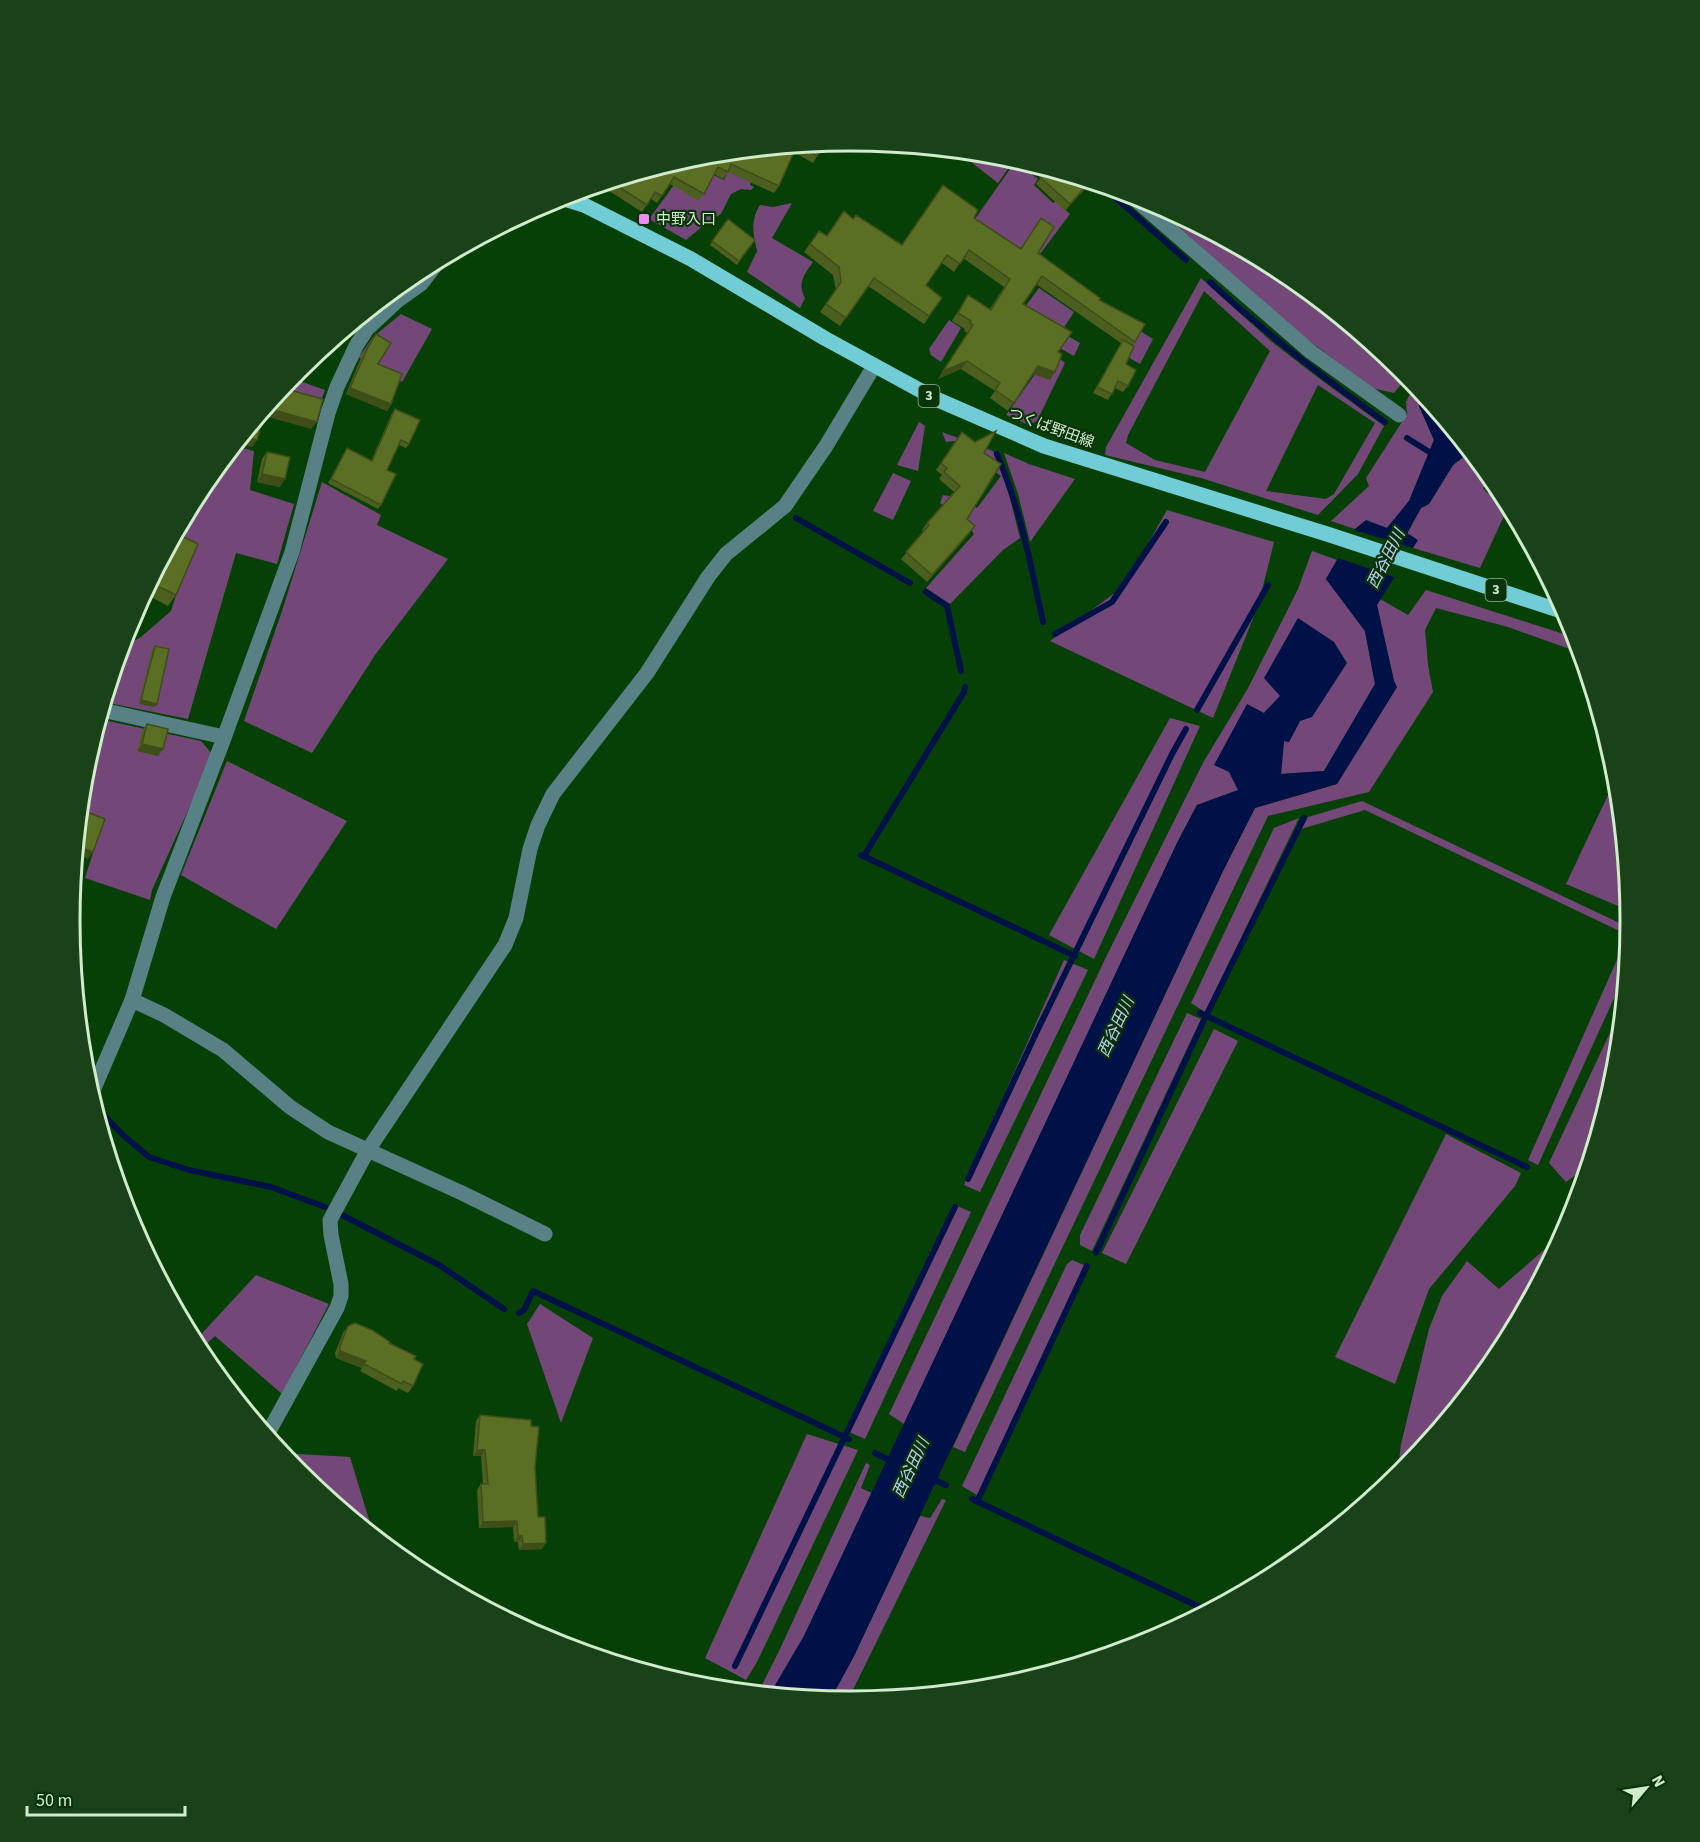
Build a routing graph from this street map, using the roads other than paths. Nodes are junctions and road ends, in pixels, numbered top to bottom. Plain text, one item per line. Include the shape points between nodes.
1 (573, 202) edge
2 (1148, 210) edge
3 (426, 278) edge
4 (407, 291) edge
5 (386, 306) edge
6 (874, 366) junction
7 (1399, 415) dead end
8 (1554, 609) edge
9 (109, 712) edge
10 (224, 737) junction
11 (132, 1000) junction
12 (97, 1082) edge
13 (368, 1150) junction
14 (545, 1234) dead end
15 (271, 1429) edge

1 - 6 main road, つくば野田線 / 3 via 691,259
2 - 7 street via 1311,352
3 - 4 street
5 - 10 street via 356,346 337,387 292,552
6 - 8 main road, つくば野田線 / 3 via 936,399 1044,446
6 - 13 street via 785,506 726,554 647,673 553,794 530,849 516,918 505,945
9 - 10 street
10 - 11 street via 163,897
11 - 12 street
11 - 13 street via 223,1050 290,1107
13 - 14 street
13 - 15 street via 330,1220 340,1270 341,1296 337,1308

